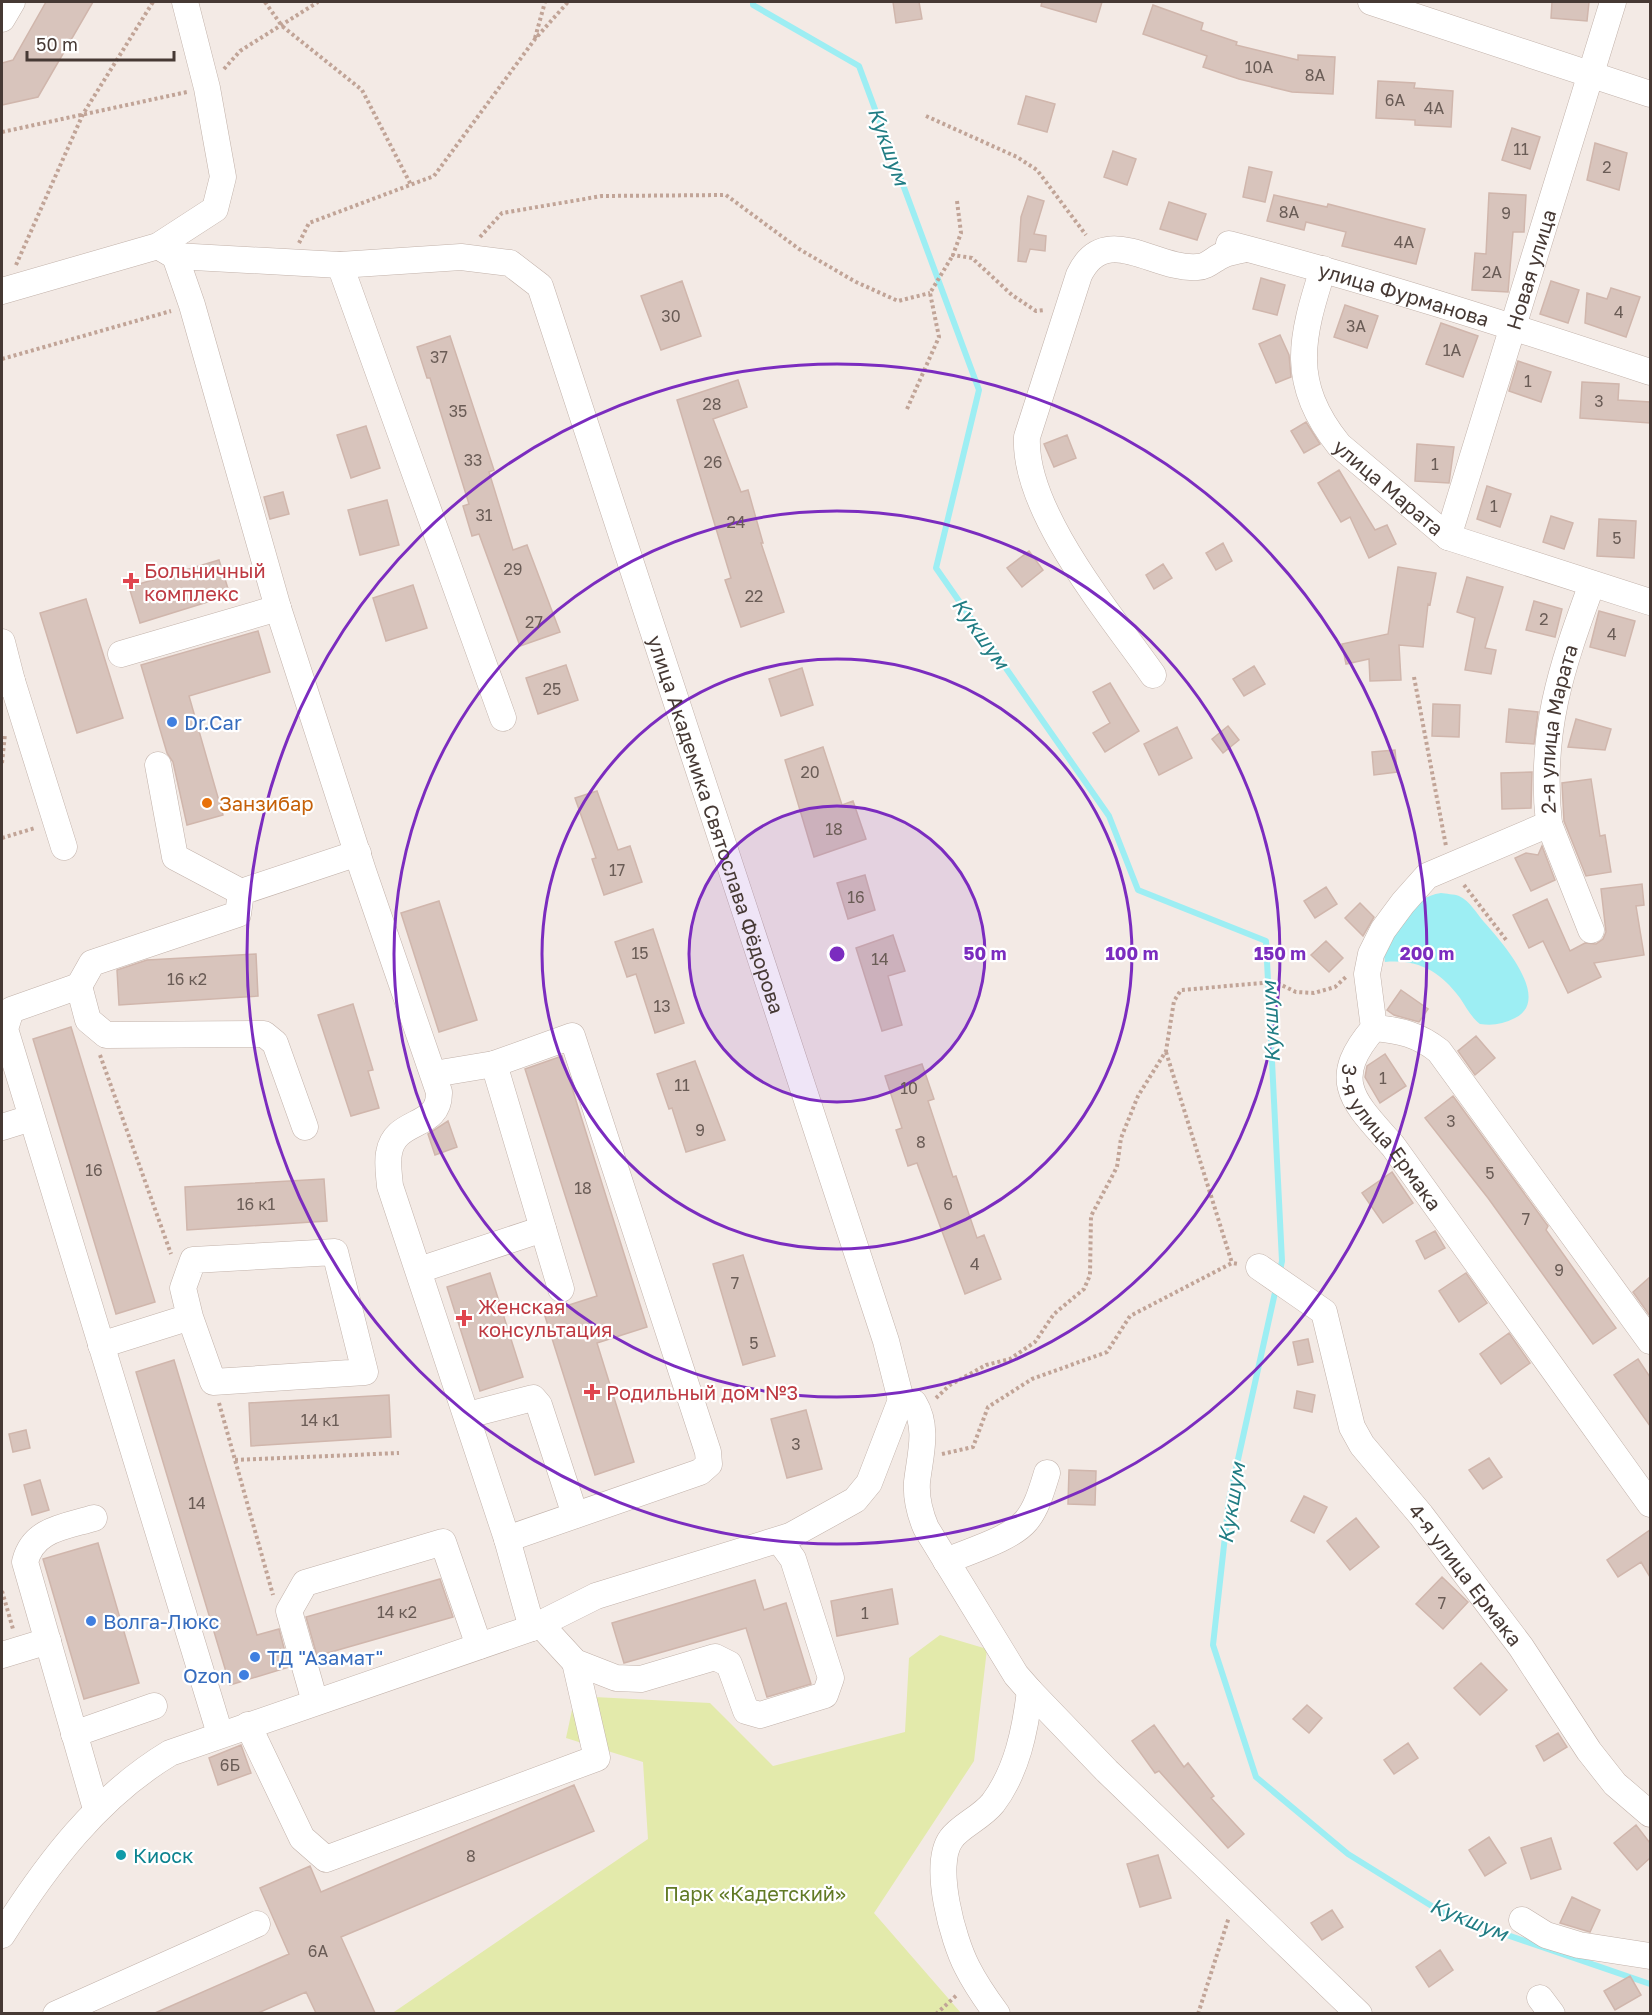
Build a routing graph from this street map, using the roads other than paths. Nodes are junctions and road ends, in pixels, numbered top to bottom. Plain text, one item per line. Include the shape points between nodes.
1 (12, 2) edge
2 (185, 2) edge
3 (1371, 2) edge
4 (1614, 2) edge
5 (2, 19) edge
6 (1591, 73) junction
7 (1650, 94) edge
8 (166, 251) junction
9 (340, 265) junction
10 (1323, 269) junction
11 (3, 291) edge
12 (1512, 326) junction
13 (1650, 372) edge
14 (1448, 537) junction
15 (1592, 584) junction
16 (1650, 602) edge
17 (278, 608) junction
18 (2, 642) edge
19 (121, 654) dead end
20 (1153, 675) dead end
21 (7, 682) edge
22 (503, 718) dead end
23 (158, 765) dead end
24 (1549, 824) junction
25 (64, 847) dead end
26 (358, 852) junction
27 (241, 892) junction
28 (1591, 930) dead end
29 (79, 986) junction
30 (1374, 1028) junction
31 (494, 1064) junction
32 (434, 1074) junction
33 (31, 1118) junction
34 (2, 1127) edge
35 (305, 1127) dead end
36 (543, 1229) junction
37 (1259, 1267) road end
38 (419, 1270) junction
39 (561, 1289) dead end
40 (190, 1317) junction
41 (1650, 1341) edge
42 (101, 1345) junction
43 (911, 1407) junction
44 (468, 1415) junction
45 (1047, 1473) dead end
46 (1650, 1504) edge
47 (575, 1515) junction
48 (94, 1518) dead end
49 (507, 1539) junction
50 (779, 1540) junction
51 (946, 1561) junction
52 (536, 1626) junction
53 (48, 1641) junction
54 (478, 1646) junction
55 (10, 1652) edge
56 (575, 1662) junction
57 (1030, 1691) junction
58 (315, 1702) junction
59 (154, 1706) dead end
60 (248, 1725) junction
61 (74, 1734) junction
62 (220, 1734) junction
63 (96, 1809) junction
64 (1650, 1814) edge
65 (1522, 1920) dead end
66 (257, 1924) dead end
67 (2, 1935) edge
68 (1650, 1956) edge
69 (56, 2013) edge
70 (997, 2013) edge
71 (1359, 2013) edge

1 - 5 street
2 - 8 street via 207,88 223,177 215,209
3 - 6 street
4 - 6 street, Новая улица
6 - 7 street
6 - 12 street, Новая улица
8 - 9 street
8 - 11 street
8 - 17 street via 192,305
9 - 22 street
9 - 43 street, улица Академика Святослава Фёдорова via 461,257 510,263 540,286
10 - 12 street, улица Фурманова
10 - 14 street, улица Марата via 1307,319 1303,357 1306,390 1339,445
10 - 20 street, улица Фурманова via 1234,246 1200,268 1111,248 1096,251 1085,262 1035,405 1026,458 1064,549
12 - 13 street, улица Фурманова
12 - 14 street, Новая улица
14 - 15 street, улица Марата
15 - 16 street, улица Марата
15 - 24 street, 2-я улица Марата via 1568,650 1546,744
17 - 19 street
17 - 26 street
18 - 21 street
21 - 25 street
23 - 27 street via 175,856
24 - 28 street
24 - 30 street, 2-я улица Марата via 1427,876 1383,930 1371,954 1367,974
26 - 27 street
26 - 32 street
27 - 29 street via 238,914 92,963
29 - 33 street via 11,1010 5,1029
29 - 35 street via 88,1020 106,1035 264,1034 275,1043
30 - 41 street, 3-я улица Ермака via 1422,1038 1439,1052
30 - 46 street, 3-я улица Ермака via 1356,1049 1350,1068 1351,1091 1360,1108 1393,1146
31 - 32 street
31 - 36 street
31 - 47 street via 572,1036 708,1452 709,1464 700,1472
32 - 38 street via 440,1105 432,1116 395,1137 389,1151 390,1186
33 - 34 street
33 - 42 street
36 - 38 street
36 - 39 street
37 - 64 street, 4-я улица Ермака via 1324,1312 1352,1427 1362,1445 1421,1515 1521,1647 1589,1751 1615,1784
38 - 44 street
40 - 40 street via 183,1287 193,1260 335,1252 365,1372 213,1382
40 - 42 street
42 - 62 street
43 - 50 street via 869,1483 855,1500
43 - 51 street, улица Академика Святослава Фёдорова via 921,1458 917,1484 920,1514
44 - 47 street via 533,1398 539,1405
44 - 49 street
45 - 51 street via 1039,1499 1026,1521 1010,1534
47 - 49 street
48 - 53 street via 41,1535 29,1546 25,1562
49 - 52 street
50 - 52 street via 596,1596
50 - 56 street via 793,1559 831,1678 825,1695 760,1715 746,1711 729,1664 715,1657 641,1679 616,1678
51 - 57 street, улица Академика Святослава Фёдорова via 1016,1675
52 - 54 street
52 - 56 street
53 - 55 street
53 - 61 street
54 - 58 street
54 - 58 street via 443,1542 305,1583 289,1611
56 - 60 street via 597,1758 326,1859 302,1838
57 - 70 street via 1025,1731 1011,1771 993,1803 951,1838 945,1851 943,1871 952,1927 967,1967
57 - 71 street, улица Академика Святослава Фёдорова via 1107,1772
58 - 60 street
59 - 61 street
60 - 62 street
61 - 63 street
62 - 63 street via 151,1764
63 - 67 street via 39,1877
65 - 68 street via 1546,1935 1579,1945
66 - 69 street

